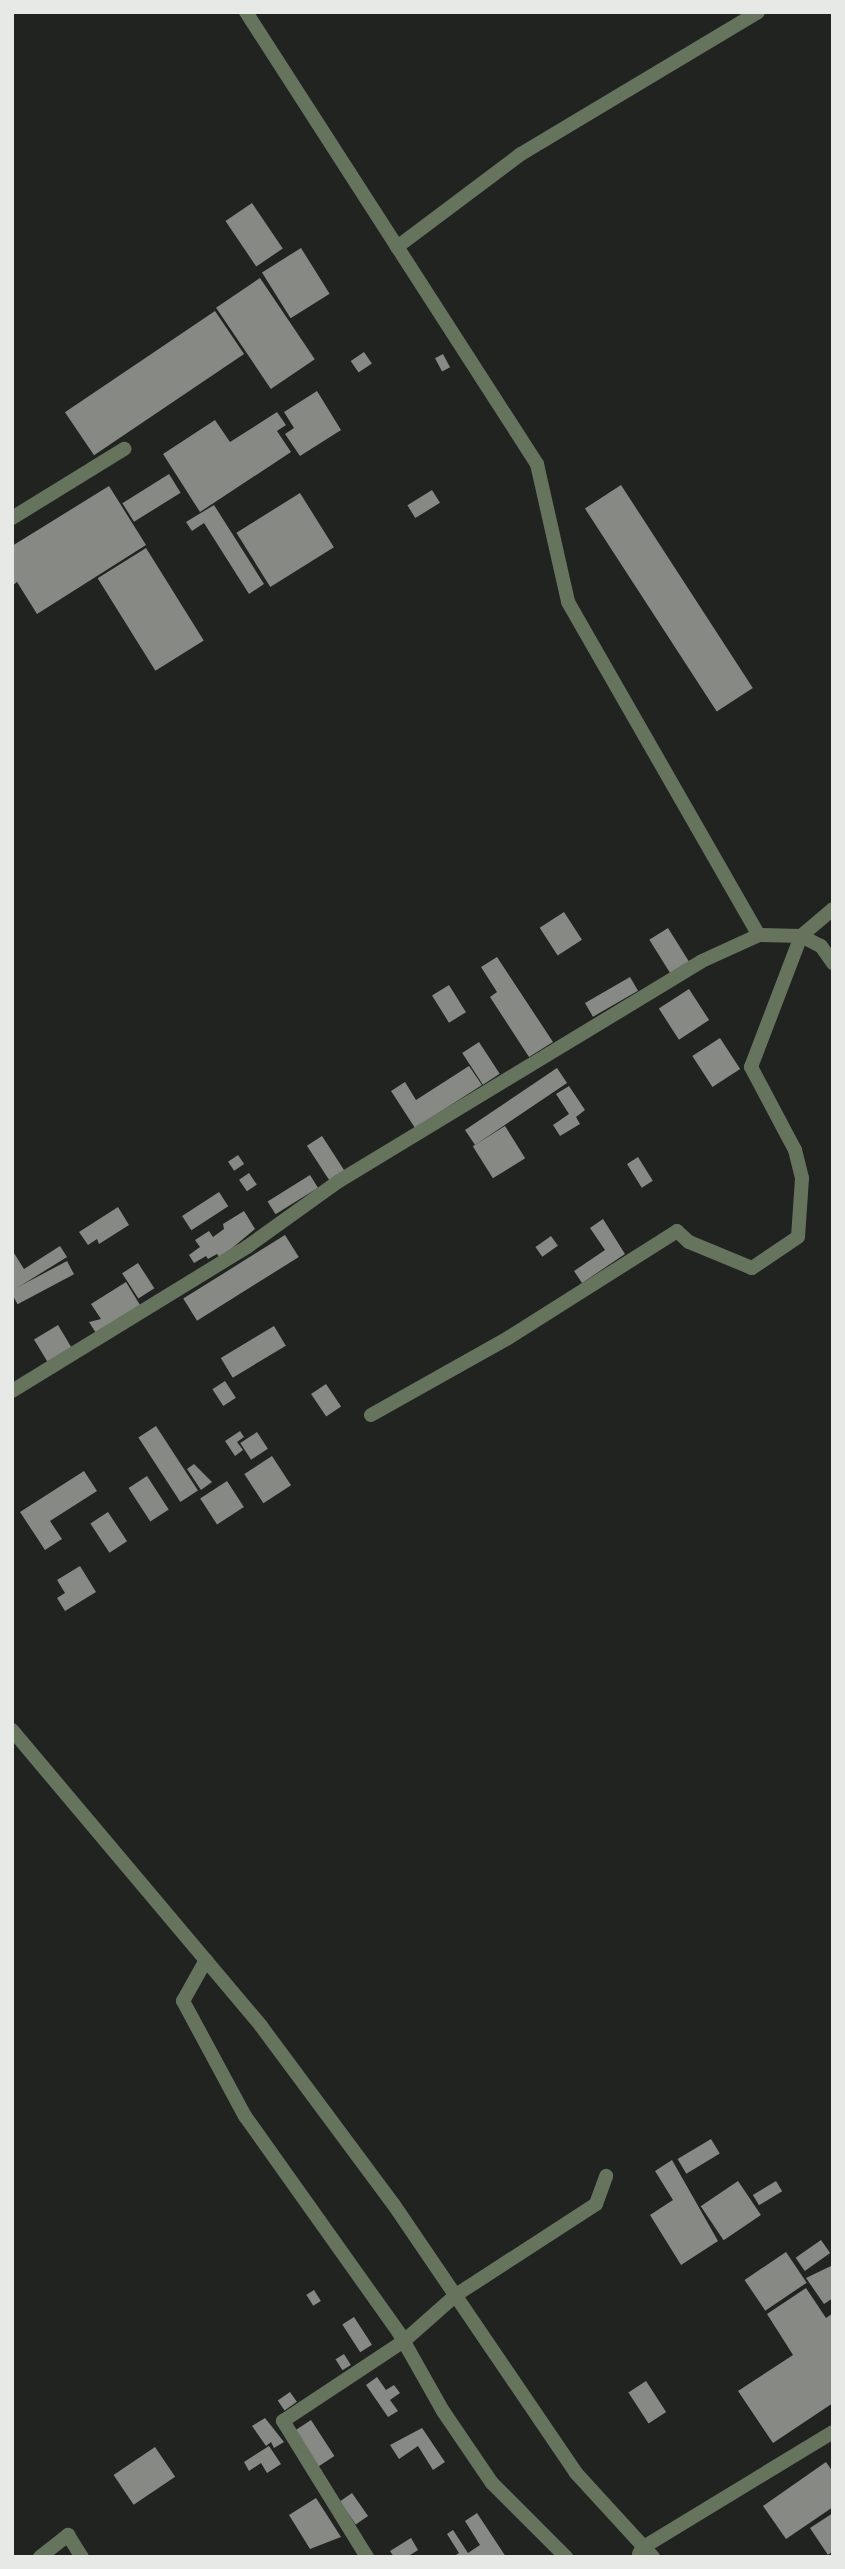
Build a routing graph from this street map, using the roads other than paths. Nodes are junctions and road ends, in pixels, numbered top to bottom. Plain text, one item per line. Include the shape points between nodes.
1 (246, 12) edge
2 (758, 12) edge
3 (397, 247) junction
4 (124, 449) dead end
5 (12, 518) edge
6 (833, 909) edge
7 (759, 935) junction
8 (801, 936) junction
9 (833, 963) edge
10 (12, 1391) edge
11 (371, 1415) dead end
12 (12, 1730) edge
13 (206, 1960) junction
14 (606, 2176) dead end
15 (456, 2295) junction
16 (404, 2341) junction
17 (833, 2432) edge
18 (644, 2554) edge
19 (40, 2557) edge
20 (82, 2557) edge
21 (367, 2557) edge
22 (566, 2557) edge

1 - 3 street
2 - 3 street via 521,154
3 - 7 street via 537,464 568,601
4 - 5 street
6 - 8 street
7 - 8 street
7 - 10 street via 702,961 339,1181 247,1247
8 - 9 street via 821,946
8 - 11 street via 751,1067 795,1150 802,1178 797,1237 752,1268 689,1242 677,1231 508,1338
12 - 13 street
13 - 15 street via 269,2037
13 - 16 street via 183,2001 245,2116
14 - 15 street via 596,2204
15 - 16 street
15 - 18 street via 576,2473
16 - 21 street via 283,2421
16 - 22 street via 492,2483
17 - 18 street
19 - 20 street via 68,2535

